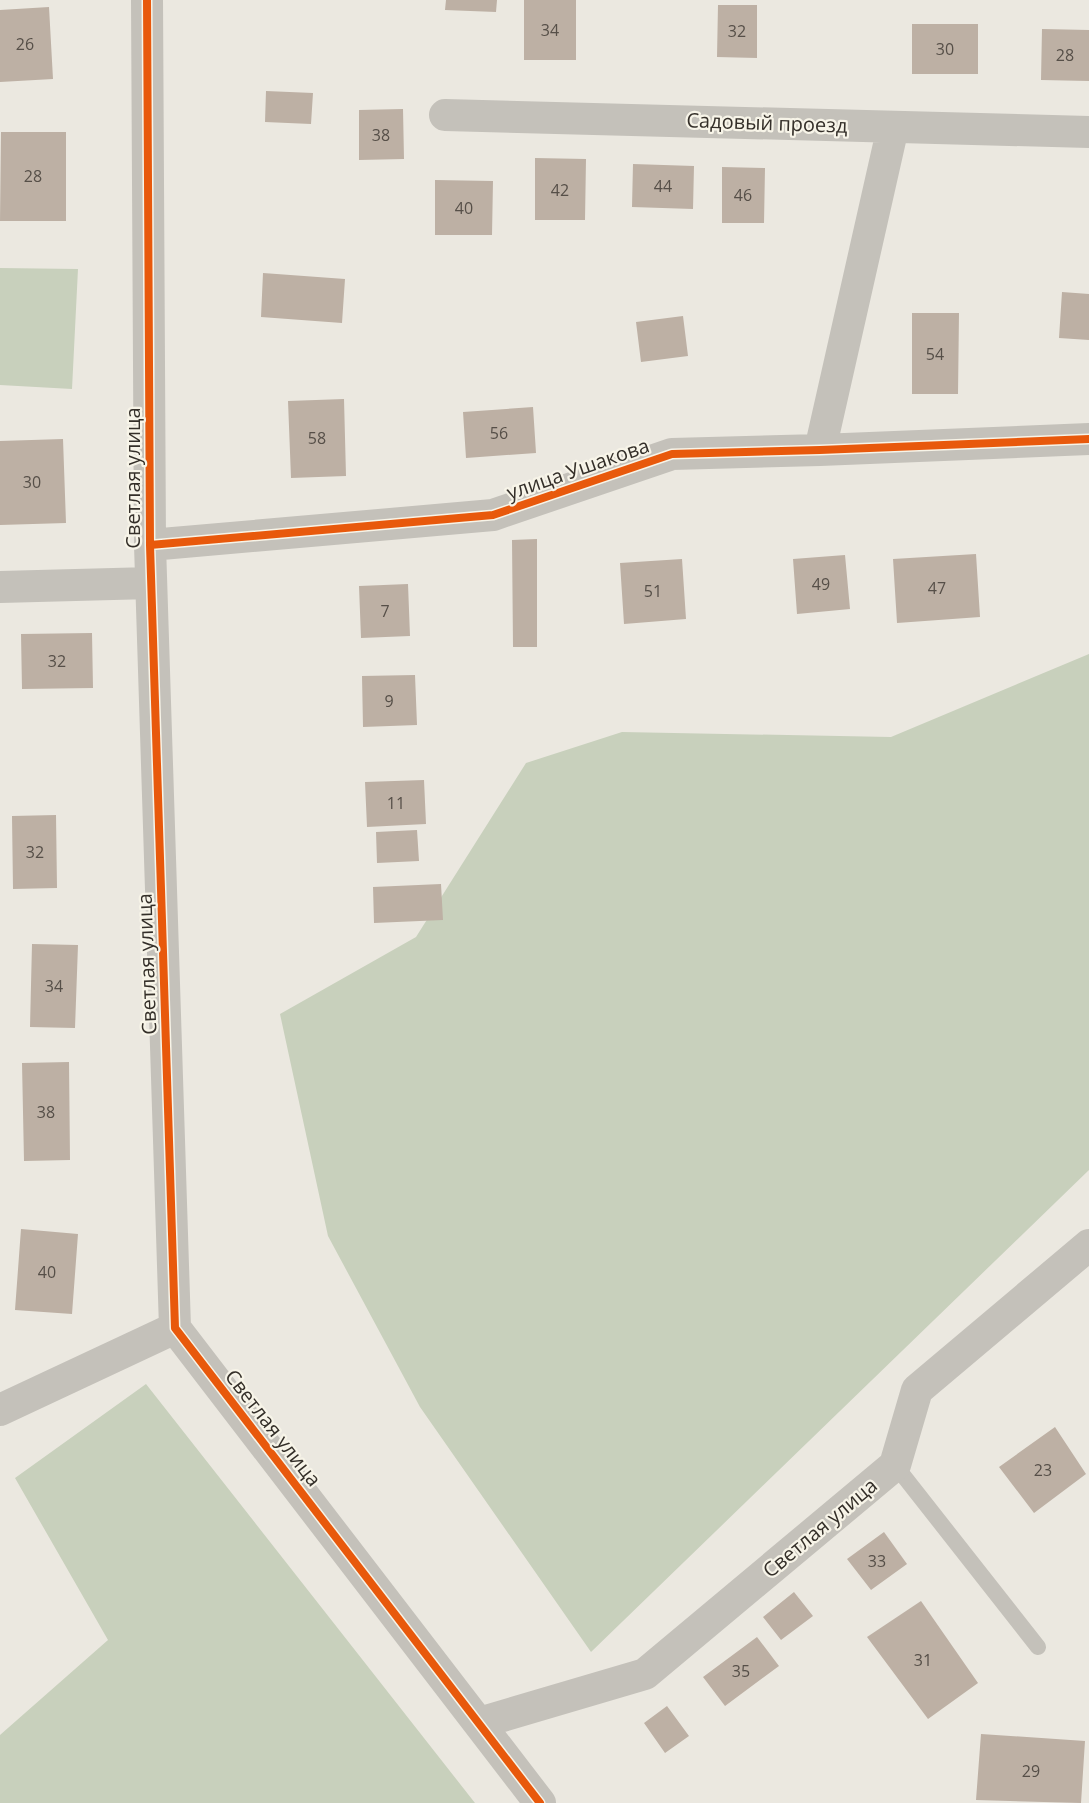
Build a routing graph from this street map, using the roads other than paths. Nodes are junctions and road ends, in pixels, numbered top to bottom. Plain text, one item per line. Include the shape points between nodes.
1 (147, 0) edge
2 (445, 115) dead end
3 (892, 127) junction
4 (1089, 132) edge
5 (1089, 439) edge
6 (820, 450) junction
7 (150, 545) junction
8 (151, 583) junction
9 (0, 587) edge
10 (1089, 1245) edge
11 (175, 1328) junction
12 (0, 1410) edge
13 (895, 1465) junction
14 (1038, 1647) dead end
15 (479, 1723) junction
16 (540, 1803) edge

1 - 7 street, Светлая улица
2 - 3 street, Садовый проезд
3 - 4 street, Садовый проезд
3 - 6 street
5 - 6 street, улица Ушакова
6 - 7 street, улица Ушакова via 672,454 493,515
7 - 8 street, Светлая улица
8 - 9 street
8 - 11 street, Светлая улица
10 - 13 street, Светлая улица via 917,1390
11 - 12 street
11 - 15 street, Светлая улица
13 - 14 lane
13 - 15 street, Светлая улица via 645,1674
15 - 16 street, Светлая улица

